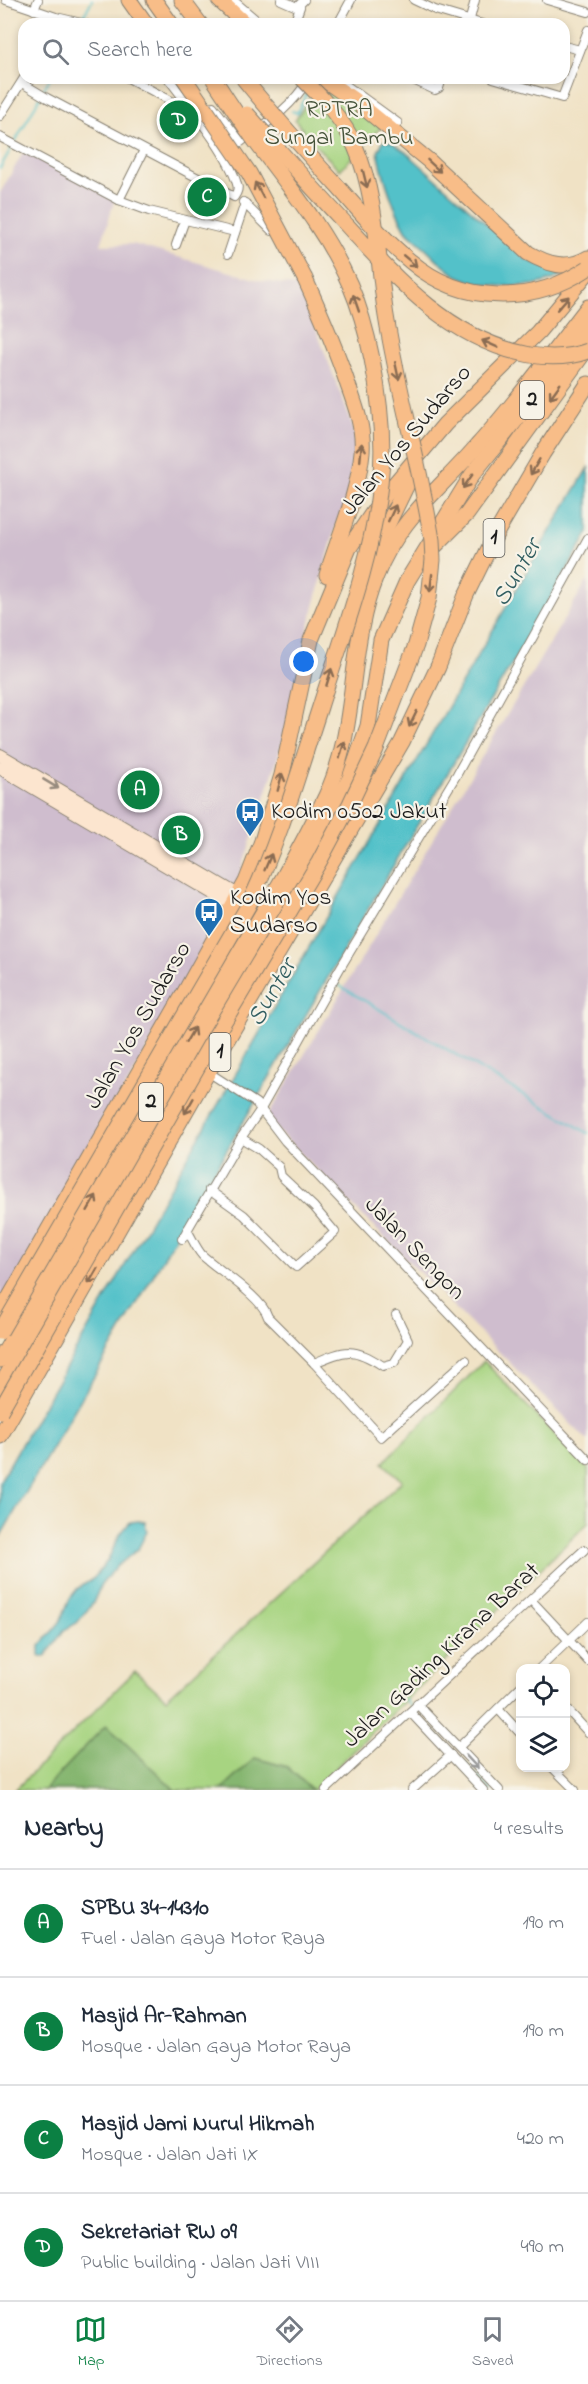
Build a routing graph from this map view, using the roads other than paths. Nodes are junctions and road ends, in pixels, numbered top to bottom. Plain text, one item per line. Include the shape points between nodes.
1 (6, 0) edge
2 (38, 0) edge
3 (129, 0) edge
4 (154, 0) edge
5 (182, 0) edge
6 (219, 0) edge
7 (233, 0) edge
8 (281, 0) edge
9 (351, 0) edge
10 (414, 0) edge
11 (475, 0) edge
12 (547, 0) edge
13 (302, 3) edge
14 (34, 10) junction
15 (588, 12) edge
16 (50, 18) edge
17 (142, 18) edge
18 (167, 18) edge
19 (196, 18) edge
20 (238, 18) edge
21 (254, 18) edge
22 (296, 18) edge
23 (341, 18) edge
24 (458, 18) edge
25 (470, 18) edge
26 (588, 30) edge
27 (570, 48) edge
28 (580, 50) junction
29 (570, 79) edge
30 (20, 84) edge
31 (27, 84) edge
32 (139, 84) edge
33 (172, 84) edge
34 (188, 84) edge
35 (218, 84) edge
36 (219, 84) edge
37 (248, 84) edge
38 (306, 84) edge
39 (308, 84) edge
40 (331, 84) edge
41 (344, 84) edge
42 (422, 84) edge
43 (440, 84) edge
44 (514, 84) edge
45 (568, 84) edge
46 (194, 113) junction
47 (0, 116) edge
48 (398, 123) dead end
49 (0, 137) edge
50 (241, 142) junction
51 (144, 150) junction
52 (223, 156) junction
53 (234, 197) junction
54 (119, 200) junction
55 (245, 203) junction
56 (185, 220) junction
57 (272, 231) dead end
58 (235, 232) junction
59 (176, 245) dead end
60 (228, 254) dead end
61 (588, 258) edge
62 (588, 270) edge
63 (588, 307) edge
64 (588, 330) edge
65 (588, 349) edge
66 (588, 384) edge
67 (445, 424) junction
68 (588, 538) edge
69 (420, 561) junction
70 (365, 608) junction
71 (311, 640) junction
72 (0, 755) edge
73 (0, 768) edge
74 (174, 863) junction
75 (236, 900) junction
76 (267, 918) junction
77 (208, 1072) junction
78 (258, 1106) junction
79 (241, 1138) junction
80 (209, 1190) junction
81 (187, 1230) junction
82 (182, 1239) dead end
83 (0, 1314) edge
84 (396, 1315) dead end
85 (0, 1332) edge
86 (0, 1360) edge
87 (466, 1360) dead end
88 (314, 1363) junction
89 (0, 1387) edge
90 (0, 1411) edge
91 (0, 1436) edge
92 (588, 1460) edge
93 (584, 1550) dead end
94 (531, 1600) junction
95 (588, 1622) edge
96 (568, 1640) junction
97 (588, 1661) edge
98 (544, 1664) edge
99 (516, 1691) edge
100 (417, 1704) junction
101 (498, 1709) junction
102 (410, 1712) junction
103 (570, 1712) edge
104 (516, 1729) edge
105 (588, 1732) edge
106 (459, 1747) junction
107 (451, 1755) junction
108 (558, 1772) edge
109 (326, 1790) edge
110 (412, 1790) edge
111 (483, 1790) edge
112 (499, 1790) edge
113 (575, 1790) edge

1 - 14 street
2 - 14 street
3 - 17 highway
4 - 18 highway
5 - 19 highway
6 - 20 highway
7 - 21 street
8 - 13 street
9 - 23 street
10 - 24 street
11 - 25 street
12 - 15 street
13 - 22 street
14 - 16 street
26 - 28 street
27 - 28 street
28 - 29 street
30 - 47 street
31 - 51 street via 37,93
32 - 46 street
33 - 46 street
71 -> 34 highway, bridge via 328,572 356,489 362,451 359,417 321,314 289,246 249,173
85 -> 35 highway, bridge via 260,881 284,818 360,578 380,485 378,388 351,286 308,210
65 -> 36 highway, bridge via 560,357 504,351 443,318 362,241
37 -> 62 highway, bridge via 388,242 425,273 470,293 515,296 564,283
38 - 50 street via 280,115
39 -> 90 highway, bridge via 334,112 354,144 372,206 392,347 432,540 429,598 416,645 380,738 320,862
40 -> 61 highway via 429,160 519,246 553,264 571,265
41 - 48 street
42 - 43 street via 435,90
44 - 45 street via 558,97 564,96
46 - 50 street via 213,106
46 - 52 street
49 - 54 street
50 - 52 street
51 - 53 street
51 - 54 street
52 - 53 street via 237,184
53 - 55 street
54 - 56 street
55 - 57 street
55 - 58 street
56 - 58 street
56 - 59 street
58 - 60 street
67 -> 62 highway, Jalan Yos Sudarso via 538,332
63 - 70 highway, 2 via 484,439 416,510 382,563
64 -> 69 highway, 2 via 472,475
65 -> 69 highway via 466,514
66 -> 77 highway, 1 via 498,530 402,742
70 -> 67 highway via 366,580 382,534 412,472
67 - 71 highway, Jalan Yos Sudarso via 364,523 335,578
68 - 78 street via 457,774
69 - 76 highway, 2 via 398,598 381,640 368,726 350,778 307,863
76 -> 70 highway, 2 via 337,769 347,735 356,645
75 -> 71 highway, Jalan Yos Sudarso via 262,841 280,783
72 -> 74 street
73 - 74 street
74 - 75 street
75 - 83 highway, Jalan Yos Sudarso
86 -> 76 highway, 2
76 - 89 highway, 2
77 - 78 street, Jalan Sengon
77 -> 91 highway, 1
78 - 79 street
78 - 92 street, Jalan Sengon via 285,1142
79 - 80 street
79 - 80 street via 279,1167 281,1176 334,1232 296,1268 244,1215
80 - 81 street
81 - 82 street
81 - 88 street via 201,1253 263,1308
84 - 88 street via 408,1340 394,1363 383,1366 353,1352
87 - 88 street via 381,1437
93 - 94 street, Jalan Gading Kirana Barat
94 - 96 street
94 - 100 street, Jalan Gading Kirana Barat
95 - 96 street
96 - 97 street
96 - 98 street
99 - 101 street
100 - 102 street, Jalan Gading Kirana Barat
100 - 106 street
101 - 104 street
101 - 106 street
102 - 107 street
102 - 109 street, Jalan Gading Kirana Barat
103 - 105 street
106 -> 112 street
107 - 110 street
107 - 111 street
108 - 113 street

